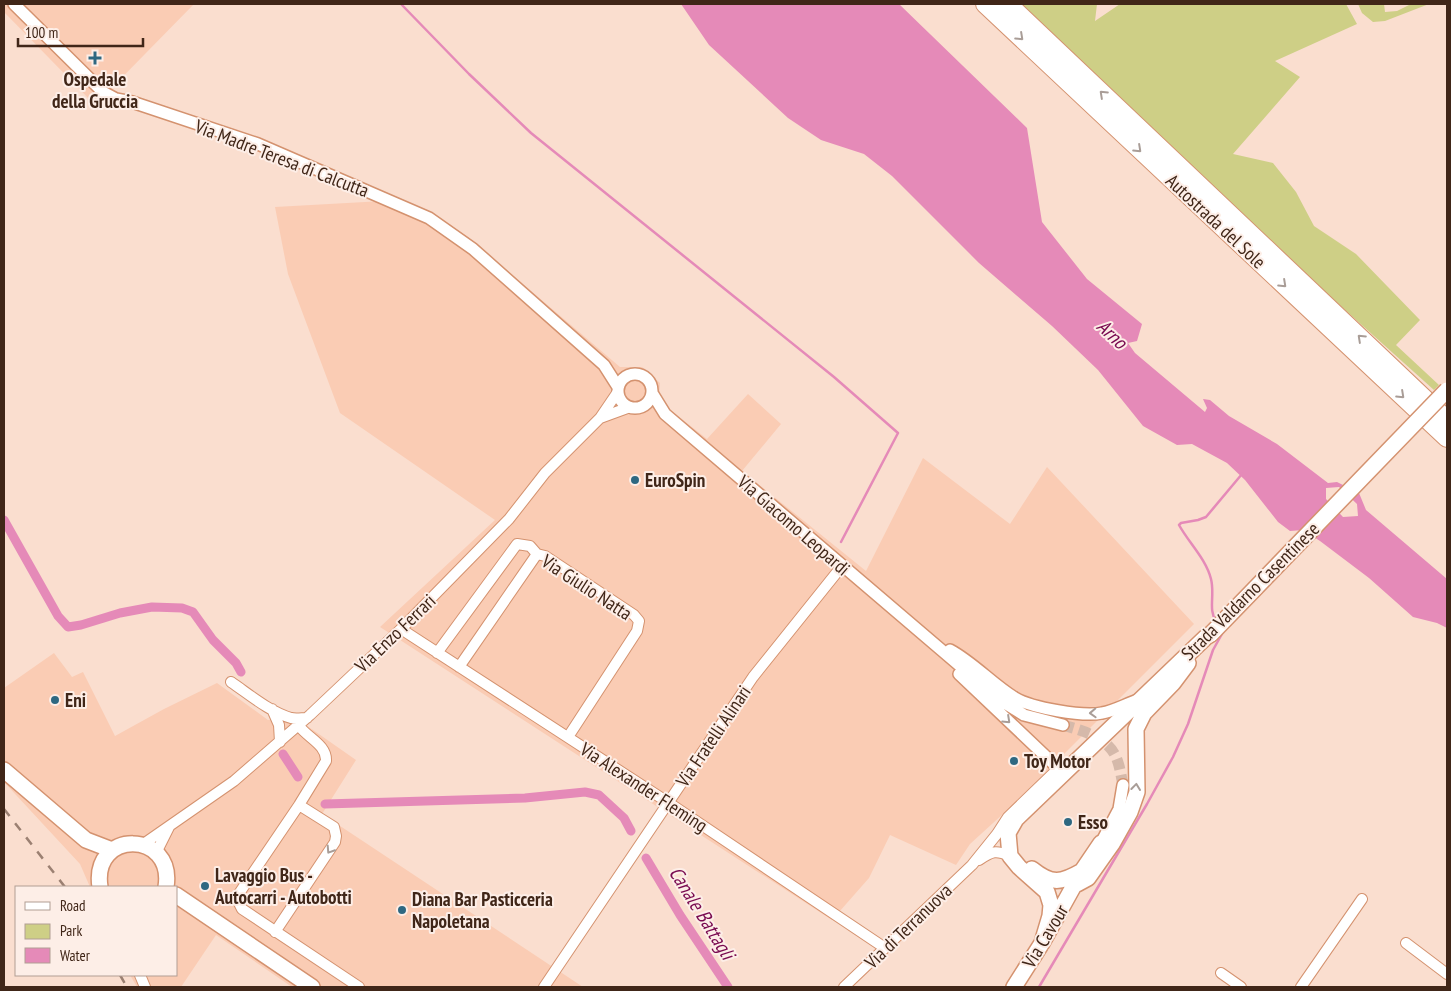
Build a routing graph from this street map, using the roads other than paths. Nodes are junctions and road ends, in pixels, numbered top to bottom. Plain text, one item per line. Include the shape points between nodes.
1 (14, 4) edge
2 (985, 4) edge
3 (1008, 4) edge
4 (429, 218) joint
5 (604, 365) junction
6 (628, 375) junction
7 (618, 390) junction
8 (1447, 390) edge
9 (652, 393) junction
10 (635, 407) junction
11 (664, 414) junction
12 (600, 418) junction
13 (1447, 420) edge
14 (1447, 438) edge
15 (537, 554) junction
16 (842, 566) junction
17 (401, 628) junction
18 (1211, 634) junction
19 (925, 635) junction
20 (437, 653) junction
21 (1193, 655) junction
22 (459, 667) junction
23 (232, 682) dead end
24 (1139, 700) junction
25 (272, 709) junction
26 (307, 718) junction
27 (1116, 722) junction
28 (1064, 725) tunnel mouth
29 (299, 726) junction
30 (568, 737) junction
31 (280, 742) junction
32 (1058, 768) junction
33 (4, 770) edge
34 (1123, 784) tunnel mouth
35 (669, 802) junction
36 (299, 805) junction
37 (169, 827) junction
38 (86, 840) junction
39 (1100, 843) joint
40 (142, 845) junction
41 (112, 850) junction
42 (156, 853) junction
43 (1010, 856) junction
44 (100, 865) junction
45 (972, 865) junction
46 (1082, 871) junction
47 (1076, 885) junction
48 (100, 886) edge
49 (166, 886) edge
50 (178, 896) edge
51 (1362, 899) dead end
52 (178, 904) edge
53 (192, 906) junction
54 (275, 932) junction
55 (1042, 943) junction
56 (1406, 944) dead end
57 (885, 948) junction
58 (1221, 973) dead end
59 (1447, 974) edge
60 (312, 987) edge
61 (358, 987) edge
62 (544, 987) edge
63 (844, 987) edge
64 (1014, 987) edge
65 (1241, 987) edge
66 (1302, 987) edge

1 - 4 street, Via Madre Teresa di Calcutta via 103,92 116,99 258,144
2 -> 14 highway, Autostrada del Sole
13 -> 3 highway, Autostrada del Sole
4 - 5 street, Via Giacomo Leopardi via 473,249
5 - 6 street, Via Giacomo Leopardi
5 - 7 street, Via Giacomo Leopardi
6 - 7 street
6 - 9 street, Via Giacomo Leopardi via 638,374 647,378
7 - 10 street, Via Giacomo Leopardi via 622,402
7 - 12 street, Via Enzo Ferrari
8 - 18 main road, Strada Valdarno Casentinese, bridge
9 - 10 street via 648,402
9 - 11 street, Via Giacomo Leopardi
10 - 11 street, Via Giacomo Leopardi
10 - 12 street
11 - 16 street, Via Giacomo Leopardi
12 - 17 street, Via Enzo Ferrari via 546,473 509,519
15 - 20 street via 530,546 517,544
15 - 22 street, Via Giulio Natta
15 - 30 street, Via Giulio Natta via 545,556 639,621 637,631
16 - 19 street, Via Giacomo Leopardi
16 - 35 street, Via Fratelli Alinari via 752,677
17 - 20 street, Via Alexander Fleming
17 - 26 street, Via Enzo Ferrari
18 - 21 main road, Via Cavour
18 - 24 main road, Strada Valdarno Casentinese
24 -> 19 street, Via Giacomo Leopardi via 1101,713 1084,714 1036,707 1015,698 964,658
19 - 28 street, Via Giacomo Leopardi via 1000,700 1024,715
19 -> 32 street, Via Giacomo Leopardi via 954,670
20 - 22 street, Via Alexander Fleming
21 - 46 main road via 1026,821 1018,834 1019,853 1044,878 1054,881 1067,879
47 -> 21 main road, Via Cavour via 1088,878 1130,812 1136,792 1136,729 1144,713 1173,683
22 - 30 street, Via Alexander Fleming
23 - 25 street
24 - 27 main road, Strada Valdarno Casentinese
25 - 26 street via 293,719
25 - 31 street via 279,725
26 - 29 street, Via Enzo Ferrari
27 - 32 street, Via di Terranuova
27 - 43 main road, Strada Valdarno Casentinese via 1016,819 1008,833
29 - 31 street, Via Enzo Ferrari
29 - 36 street via 327,754 324,766
30 - 35 street, Via Alexander Fleming
31 - 37 street, Via Enzo Ferrari via 234,781
32 - 45 street, Via di Terranuova via 1008,817
33 - 38 main road
34 - 39 street via 1119,808
35 - 57 street, Via Alexander Fleming
35 - 62 street, Via Fratelli Alinari
36 - 54 street via 240,892 238,901 242,909
36 -> 54 street via 334,828 335,842
37 - 40 street, Via Enzo Ferrari
37 - 42 street
38 - 41 main road
38 - 44 main road
39 - 46 main road, Via Cavour
40 - 41 main road via 132,843
40 - 42 main road
41 - 44 main road
42 - 49 main road via 166,868
43 - 45 street, Via di Terranuova via 998,851 987,854
43 - 55 main road via 1046,892 1051,905
44 - 48 main road
45 - 57 street, Via di Terranuova
46 - 47 main road, Via Cavour
47 - 55 main road, Via Cavour
50 - 53 main road
51 - 66 street
52 - 53 main road
53 - 60 main road
54 - 61 street
55 - 64 main road, Via Cavour
56 - 59 street
57 - 63 street, Via di Terranuova
58 - 65 street

